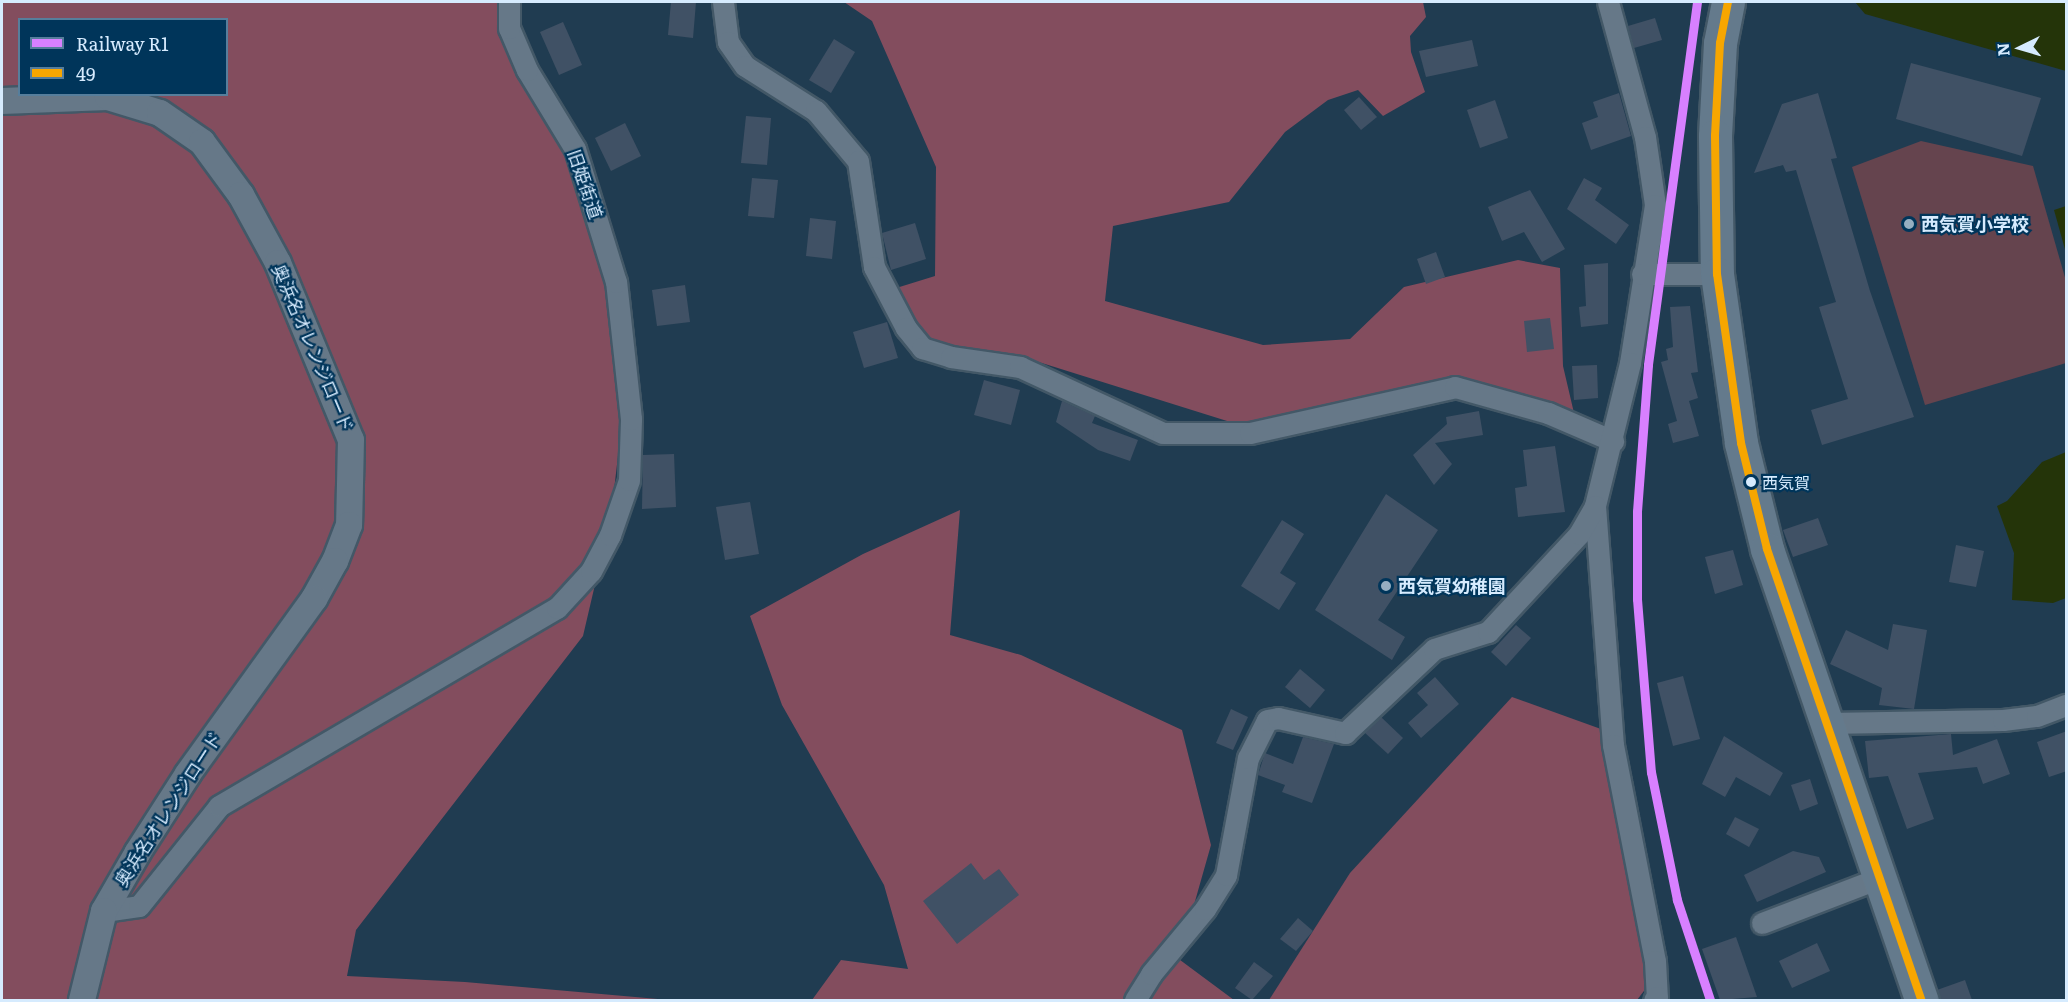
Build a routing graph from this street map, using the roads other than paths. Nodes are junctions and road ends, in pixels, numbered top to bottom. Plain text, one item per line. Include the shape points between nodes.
1 (509, 2) edge
2 (723, 2) edge
3 (1608, 2) edge
4 (1728, 2) edge
5 (2, 101) edge
6 (1642, 274) junction
7 (1717, 274) junction
8 (1613, 441) junction
9 (1595, 506) junction
10 (2067, 705) edge
11 (1827, 723) junction
12 (1879, 878) junction
13 (104, 911) junction
14 (1762, 923) dead end
15 (82, 1000) edge
16 (1135, 1000) edge
17 (1654, 1000) edge
18 (1921, 1000) edge

1 - 13 street, 旧姫街道 via 509,27 527,70 575,149 616,282 627,380 629,480 610,535 591,571 557,608 219,806 139,906
2 - 8 street via 728,42 745,66 816,111 858,161 874,267 906,328 922,348 951,357 1020,367 1163,434 1250,433 1455,387 1548,413
3 - 6 street via 1645,136 1655,205
4 - 7 highway via 1720,43 1716,125
5 - 13 street, 奥浜名オレンジロード via 108,97 160,113 202,142 241,195 278,263 351,440 349,525 335,561 314,599 182,783
6 - 7 street
6 - 8 street
7 - 11 highway via 1741,443 1765,538
8 - 9 street
9 - 16 street via 1579,534 1488,632 1434,650 1345,733 1278,718 1268,720 1248,758 1226,874 1205,909
9 - 17 street via 1613,745 1655,961
10 - 11 street via 2037,716 2002,720
11 - 12 highway
12 - 14 street
12 - 18 highway
13 - 15 street, 奥浜名オレンジロード

